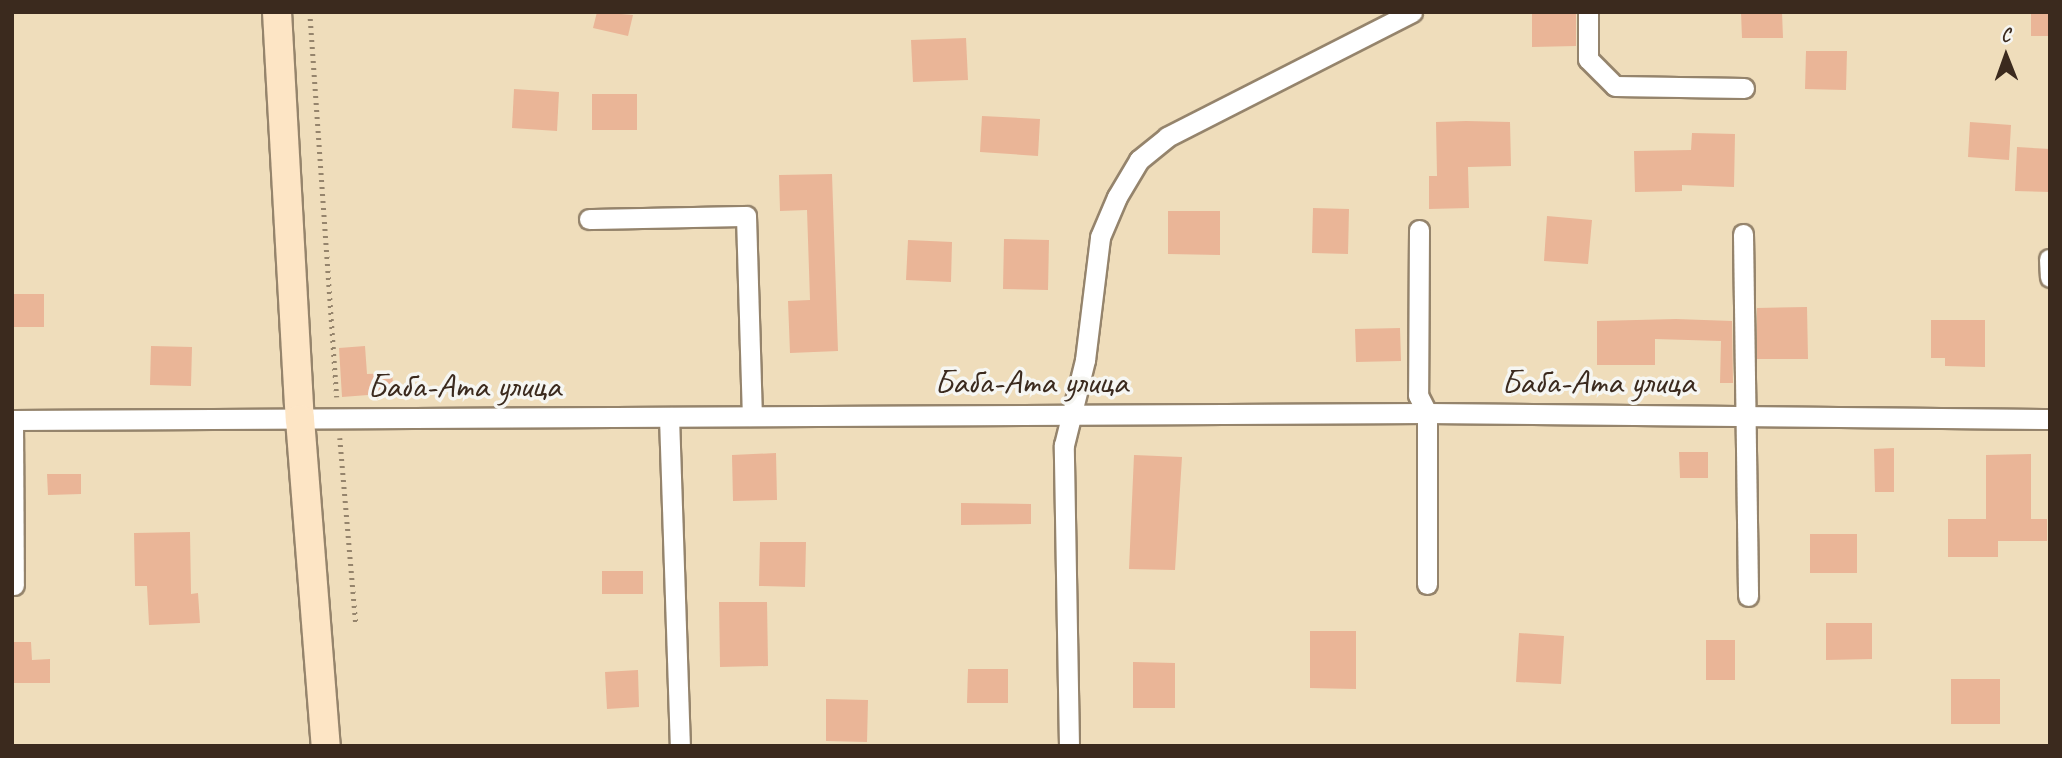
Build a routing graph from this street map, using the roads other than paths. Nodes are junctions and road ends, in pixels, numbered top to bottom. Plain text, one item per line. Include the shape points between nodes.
1 (277, 12) edge
2 (1412, 12) edge
3 (1588, 12) edge
4 (1744, 89) dead end
5 (589, 219) dead end
6 (1419, 230) dead end
7 (1743, 234) dead end
8 (2049, 258) edge
9 (2050, 277) edge
10 (1070, 413) junction
11 (1427, 413) junction
12 (1744, 415) junction
13 (752, 416) junction
14 (669, 417) junction
15 (300, 418) junction
16 (13, 419) edge
17 (2050, 419) edge
18 (1427, 584) dead end
19 (14, 585) dead end
20 (1748, 596) dead end
21 (326, 746) edge
22 (680, 746) edge
23 (1069, 746) edge

1 - 15 street
2 - 10 street via 1167,137 1139,160 1100,237 1085,360
3 - 4 street via 1588,59 1615,86
5 - 13 street via 746,216
6 - 11 street via 1418,395
7 - 12 street
8 - 9 street
10 - 11 street, Баба-Ата улица
10 - 13 street, Баба-Ата улица
10 - 23 street via 1065,445
11 - 12 street, Баба-Ата улица
11 - 18 street
12 - 17 street, Баба-Ата улица
12 - 20 street
13 - 14 street, Баба-Ата улица
14 - 15 street, Баба-Ата улица
14 - 22 street
15 - 16 street, Баба-Ата улица
15 - 21 street
16 - 19 street

